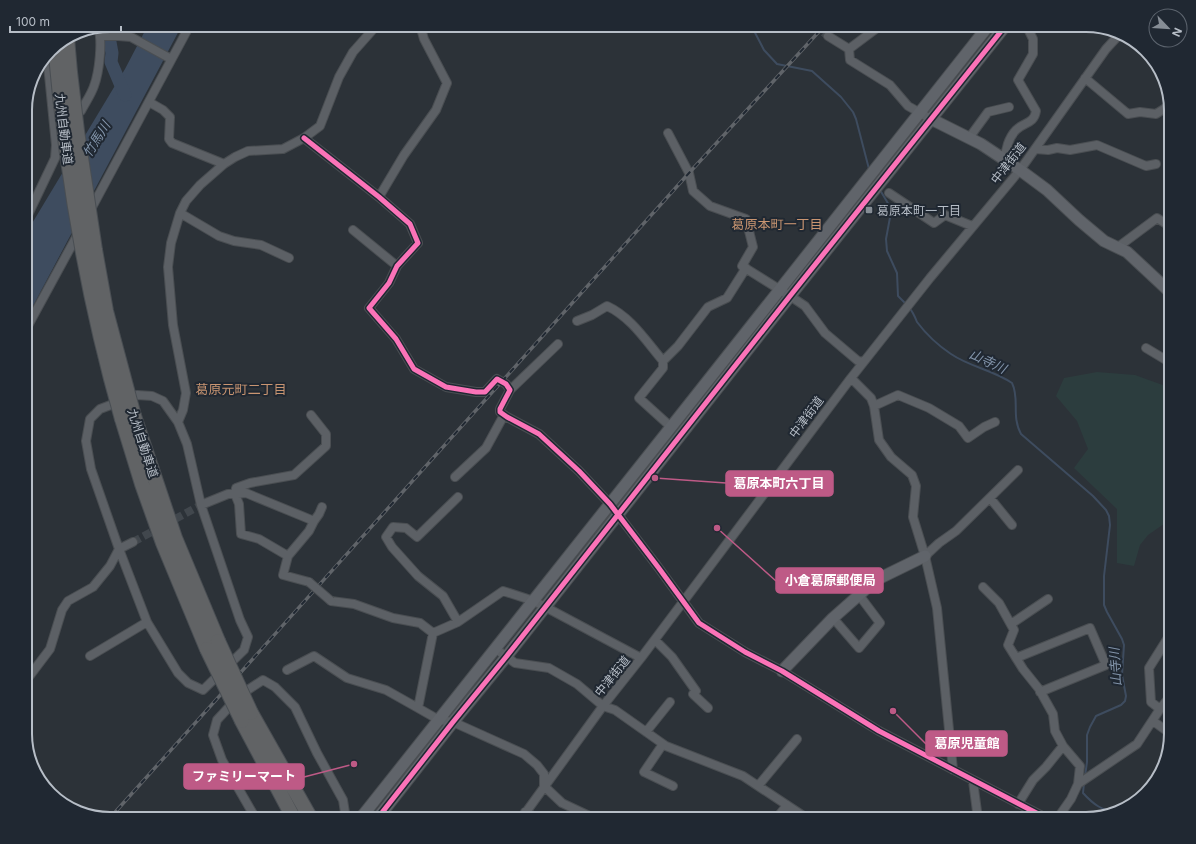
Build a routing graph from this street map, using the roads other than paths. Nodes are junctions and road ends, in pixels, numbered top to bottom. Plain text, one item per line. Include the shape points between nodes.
1 (100, 32) edge
2 (122, 32) edge
3 (186, 32) edge
4 (371, 32) edge
5 (422, 32) edge
6 (872, 32) edge
7 (983, 32) edge
8 (1000, 32) edge
9 (1030, 32) edge
10 (102, 36) junction
11 (122, 36) junction
12 (828, 36) tunnel mouth
13 (1116, 38) edge
14 (68, 45) edge
15 (849, 49) junction
16 (56, 54) edge
17 (169, 58) junction
18 (48, 63) edge
19 (1085, 78) junction
20 (149, 102) junction
21 (1009, 107) dead end
22 (1164, 109) edge
23 (81, 111) dead end
24 (920, 112) junction
25 (931, 119) junction
26 (668, 133) dead end
27 (304, 138) junction
28 (969, 138) junction
29 (1035, 148) junction
30 (1005, 160) junction
31 (224, 164) junction
32 (1156, 164) dead end
33 (1020, 170) junction
34 (888, 193) dead end
35 (379, 197) junction
36 (32, 206) edge
37 (180, 214) junction
38 (1164, 222) edge
39 (972, 226) junction
40 (353, 230) dead end
41 (1118, 247) junction
42 (289, 258) dead end
43 (397, 266) junction
44 (746, 268) junction
45 (1164, 286) edge
46 (779, 289) junction
47 (790, 296) junction
48 (32, 318) edge
49 (577, 321) dead end
50 (558, 344) dead end
51 (1146, 348) dead end
52 (1164, 359) edge
53 (663, 361) junction
54 (863, 362) junction
55 (851, 378) junction
56 (510, 390) junction
57 (874, 406) junction
58 (311, 415) dead end
59 (504, 415) junction
60 (128, 417) junction
61 (178, 422) junction
62 (995, 422) dead end
63 (671, 426) junction
64 (1018, 470) dead end
65 (455, 477) dead end
66 (235, 494) junction
67 (458, 496) dead end
68 (990, 498) junction
69 (610, 504) junction
70 (201, 505) junction
71 (322, 507) dead end
72 (618, 515) junction
73 (314, 521) junction
74 (1012, 525) dead end
75 (133, 542) tunnel mouth
76 (119, 549) junction
77 (288, 556) junction
78 (925, 556) junction
79 (983, 587) dead end
80 (859, 595) junction
81 (1048, 599) dead end
82 (534, 601) junction
83 (683, 601) junction
84 (546, 607) junction
85 (833, 618) junction
86 (146, 622) junction
87 (458, 622) junction
88 (1011, 624) junction
89 (433, 633) junction
90 (655, 640) junction
91 (1164, 644) edge
92 (496, 649) junction
93 (90, 656) dead end
94 (506, 657) junction
95 (641, 658) junction
96 (1016, 658) junction
97 (287, 670) dead end
98 (782, 671) junction
99 (32, 672) edge
100 (1040, 692) junction
101 (670, 702) dead end
102 (1164, 704) edge
103 (603, 706) junction
104 (418, 708) junction
105 (708, 708) dead end
106 (1160, 709) junction
107 (246, 717) junction
108 (439, 720) junction
109 (1153, 721) junction
110 (453, 722) junction
111 (1164, 729) edge
112 (646, 732) junction
113 (797, 740) dead end
114 (663, 744) junction
115 (1063, 746) junction
116 (953, 770) junction
117 (974, 780) junction
118 (1079, 783) junction
119 (544, 786) junction
120 (672, 786) dead end
121 (758, 786) junction
122 (1018, 804) junction
123 (787, 805) junction
124 (252, 812) edge
125 (291, 812) edge
126 (307, 812) edge
127 (345, 812) edge
128 (366, 812) edge
129 (382, 812) edge
130 (526, 812) edge
131 (581, 812) edge
132 (782, 812) edge
133 (798, 812) edge
134 (977, 812) edge
135 (1034, 812) edge
136 (1062, 812) edge

1 - 10 street
2 - 11 street
3 - 17 street
4 - 27 street via 353,52 339,77 320,126
5 - 35 street via 447,83 436,110 404,155
6 - 15 street
7 - 24 street
8 - 25 street
9 - 30 street via 1033,39 1033,54 1018,80 1036,111 1036,117 1016,130 1005,153
10 - 11 street
10 - 23 street via 94,86
11 - 17 street via 136,40
12 - 15 street
13 - 19 street, 中津街道
14 - 60 highway, 九州自動車道, bridge via 77,132 95,250
15 - 24 street via 850,60 890,85 908,106
16 - 60 highway, 九州自動車道, bridge via 82,255 110,378
17 - 20 street
18 - 36 street via 57,154
19 - 22 street via 1128,114 1156,114
19 - 29 street, 中津街道
20 - 31 street via 170,117 169,139 172,143
20 - 48 street
21 - 28 street via 988,112
24 - 25 street
24 - 46 street
25 - 28 street
25 - 47 street
26 - 44 street via 690,173 694,191 710,206 746,219 753,247 742,266
27 - 31 street via 282,149 248,150
27 - 35 street
28 - 30 street
29 - 32 street via 1070,150 1097,145 1146,166
29 - 33 street, 中津街道
30 - 33 street
31 - 37 street via 200,185 186,201
33 - 39 street, 中津街道
33 - 41 street via 1047,190 1104,241
34 - 39 street via 934,223 945,215
35 - 43 street via 410,224 418,243
37 - 42 street via 219,236 261,245
37 - 61 street via 171,243 168,267 173,325 186,393
38 - 41 street via 1157,218
39 - 54 street, 中津街道
40 - 43 street
41 - 45 street via 1127,252
43 - 56 street via 389,283 368,308 396,339 414,369 446,387 485,392 498,379
44 - 46 street
44 - 53 street via 727,298 708,307
46 - 47 street
46 - 63 street
47 - 54 street via 805,306 825,333
47 - 72 street
49 - 53 street via 607,306 616,310 635,327
50 - 56 street
51 - 52 street
53 - 63 street via 663,368 638,398
54 - 55 street, 中津街道
55 - 57 street
55 - 83 street, 中津街道
56 - 59 street via 500,409
57 - 62 street via 898,395 929,408 959,426 968,438
57 - 78 street via 879,440 891,457 912,475 916,486 913,517
58 - 66 street via 326,434 326,446 294,475 250,483 236,488
59 - 65 street via 486,448
59 - 69 street via 540,434
60 - 107 highway, 九州自動車道, bridge via 175,538 212,645
61 - 70 street via 187,444
61 - 76 street via 163,401 152,396 137,395 100,409 90,419 86,441 91,469
63 - 69 street
64 - 68 street
66 - 70 street via 228,494
66 - 73 street via 246,492
66 - 77 street via 239,504 241,534 260,538
67 - 87 street via 417,537 406,528 393,527 386,537 418,576 443,596
68 - 74 street
68 - 78 street
69 - 72 street
69 - 82 street
70 - 86 street via 248,637 244,650 203,690 188,683 178,673
71 - 73 street
72 - 83 street
72 - 84 street
73 - 77 street
75 - 76 street
76 - 86 street
76 - 99 street via 110,566 93,587 68,601 62,610 50,648
77 - 89 street, bridge via 283,575 309,582 331,600 420,623
78 - 80 street via 876,580
78 - 116 street via 938,608
79 - 88 street via 999,603
80 - 85 street
80 - 85 street via 880,623 859,648
81 - 88 street
82 - 84 street
82 - 87 street via 503,591
82 - 92 street
83 - 90 street, 中津街道
83 - 98 street via 699,623 745,652
84 - 94 street
84 - 95 street
85 - 98 street
86 - 93 street
87 - 89 street
88 - 96 street via 1014,630 1008,646
89 - 104 street
90 - 95 street, 中津街道
90 - 105 street via 672,657 696,691 693,694
91 - 106 street via 1149,668 1150,702
92 - 94 street
92 - 108 street
94 - 103 street via 515,663 549,668 577,684
94 - 110 street
95 - 103 street, 中津街道
96 - 100 street
96 - 100 street via 1090,628 1106,665
97 - 104 street via 314,656 347,678 386,690
98 - 116 street via 879,731
100 - 115 street via 1052,714 1055,731
101 - 112 street
102 - 106 street
103 - 112 street via 615,710
103 - 119 street, 中津街道
104 - 108 street
106 - 109 street
107 - 125 highway, 九州自動車道
107 - 126 highway, 九州自動車道
108 - 110 street
108 - 128 street
109 - 111 street
109 - 118 street via 1137,744
110 - 119 street via 524,754 544,774
110 - 129 street
112 - 114 street
113 - 121 street
114 - 120 street via 644,772
114 - 121 street via 743,776
115 - 118 street via 1080,766
115 - 122 street via 1033,780
116 - 117 street
117 - 122 street
117 - 134 street
118 - 136 street
119 - 130 street, 中津街道
119 - 131 street via 562,803
121 - 123 street
122 - 135 street
123 - 132 street
123 - 133 street
124 - 127 street via 222,760 213,735 217,720 240,695 263,680 275,687 295,707 316,753 342,800

